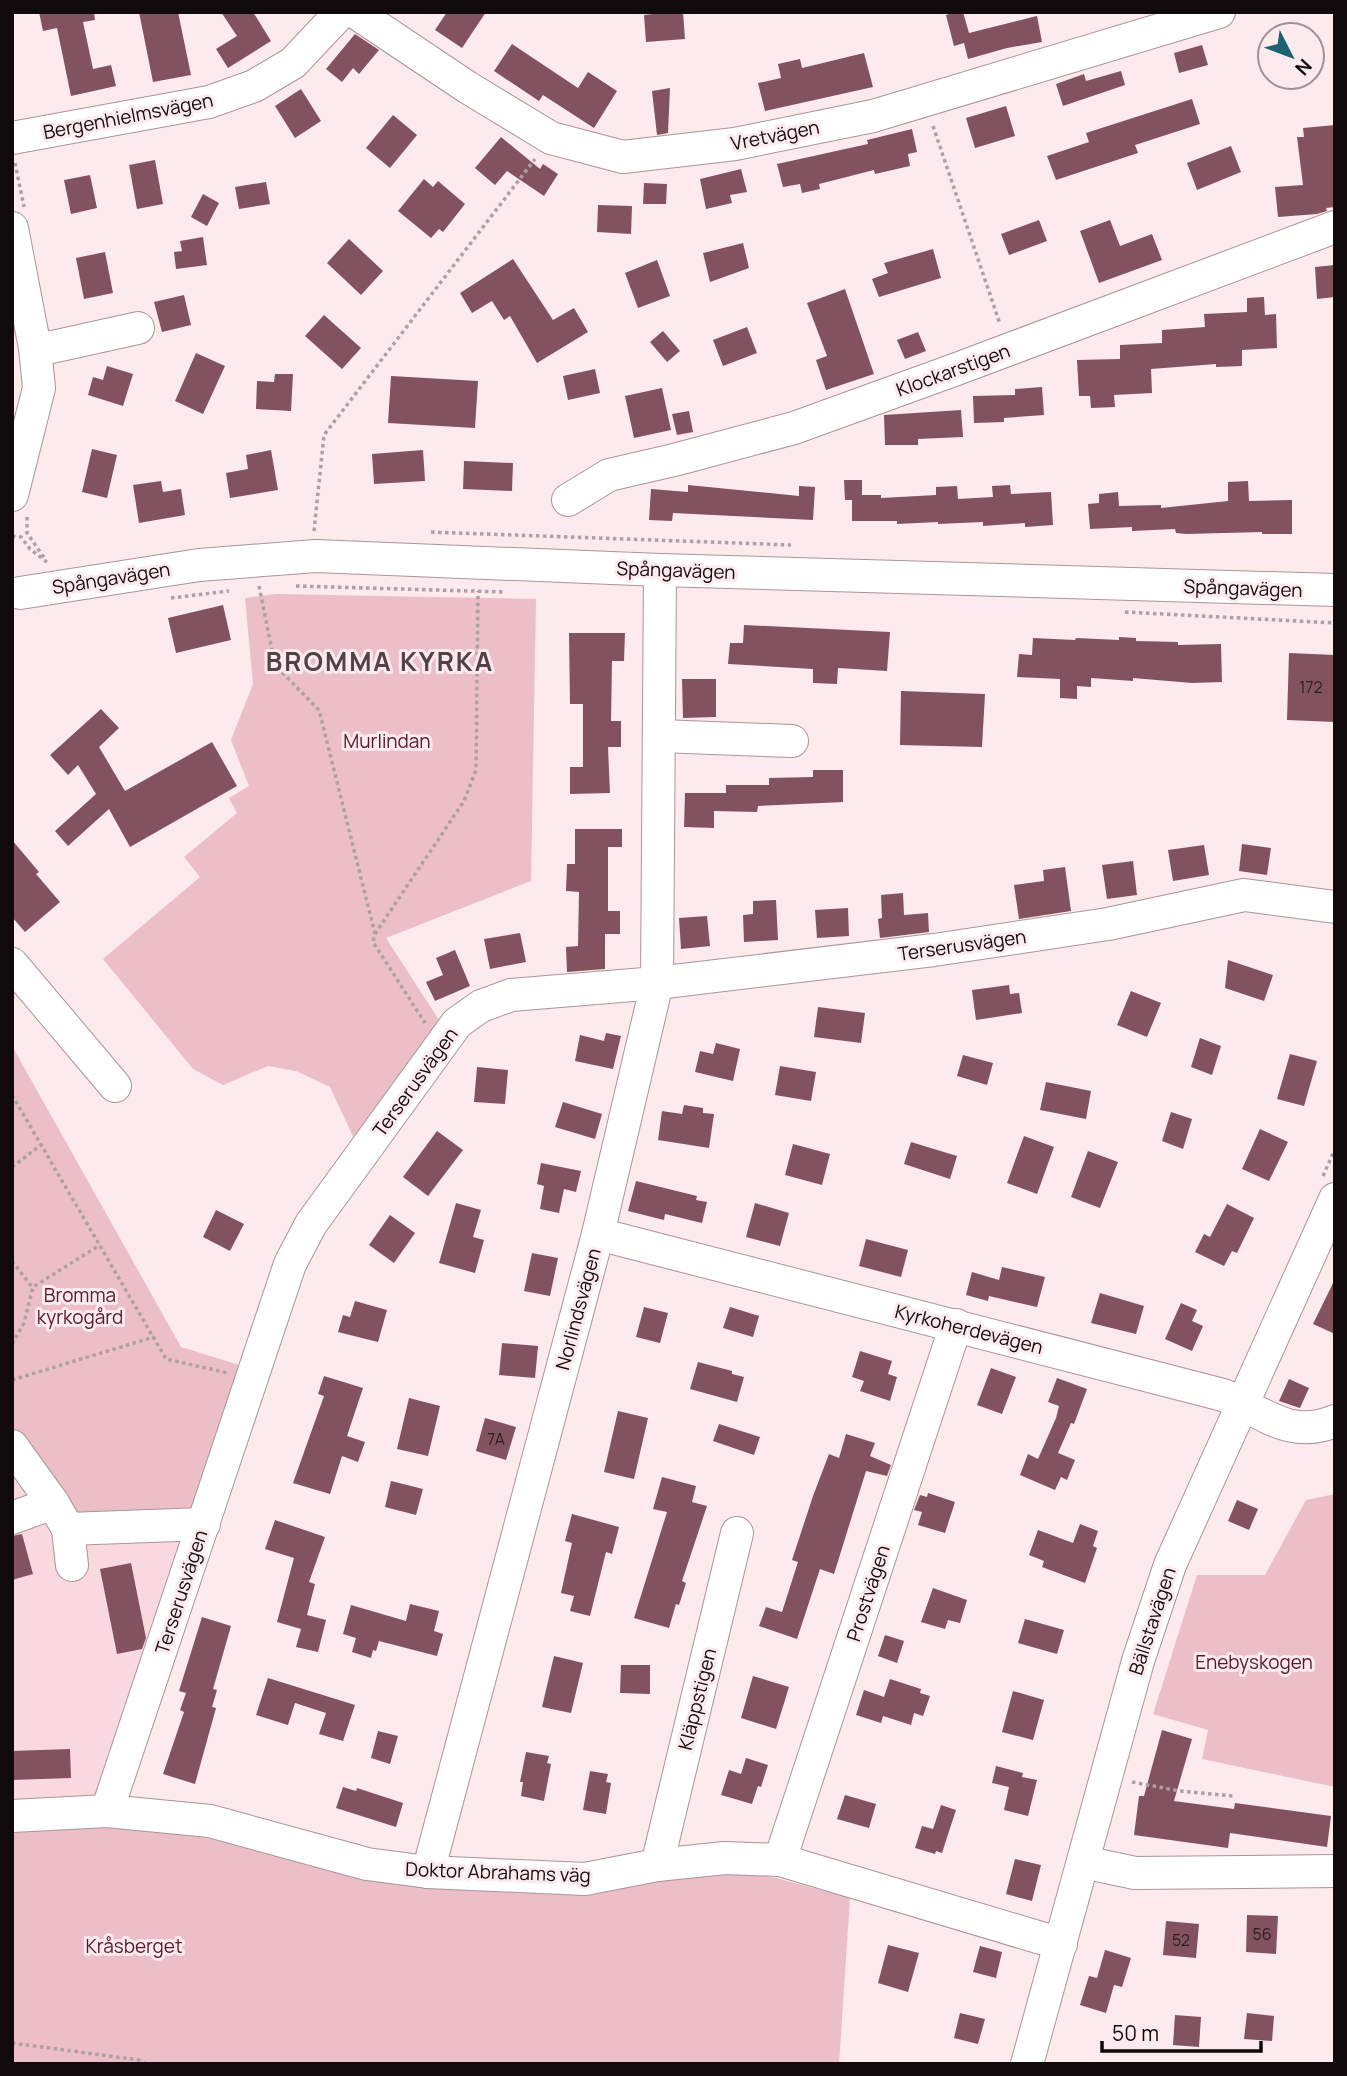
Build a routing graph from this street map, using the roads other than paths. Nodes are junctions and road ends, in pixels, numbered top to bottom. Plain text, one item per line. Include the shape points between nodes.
1 (341, 12) edge
2 (355, 12) edge
3 (1219, 12) edge
4 (12, 138) edge
5 (1335, 227) edge
6 (12, 228) edge
7 (138, 328) dead end
8 (35, 348) junction
9 (19, 442) edge
10 (12, 495) edge
11 (568, 500) dead end
12 (660, 570) junction
13 (1335, 590) edge
14 (15, 592) edge
15 (660, 736) junction
16 (792, 741) dead end
17 (1335, 907) edge
18 (12, 964) edge
19 (657, 982) junction
20 (115, 1086) dead end
21 (1335, 1199) edge
22 (598, 1234) junction
23 (956, 1325) junction
24 (1242, 1403) junction
25 (1335, 1421) edge
26 (12, 1446) edge
27 (60, 1516) junction
28 (12, 1518) edge
29 (204, 1524) junction
30 (737, 1533) dead end
31 (72, 1565) dead end
32 (107, 1811) junction
33 (12, 1816) edge
34 (780, 1860) junction
35 (1083, 1862) junction
36 (657, 1865) junction
37 (1335, 1871) edge
38 (428, 1872) junction
39 (1061, 1944) junction
40 (1027, 2064) edge

1 - 4 street, Bergenhielmsvägen via 293,63 254,86 209,102
2 - 3 street, Vretvägen via 551,138 623,157 735,144 873,116
5 - 11 street, Klockarstigen via 794,428 608,475
6 - 8 street
7 - 8 street
8 - 9 street via 39,388
9 - 10 street
12 - 13 street, Spångavägen
12 - 14 street, Spångavägen via 316,571 199,565
12 - 15 street, Norlindsvägen
15 - 16 street
15 - 19 street, Norlindsvägen
17 - 19 street, Terserusvägen via 1244,895 1108,924 934,950
18 - 20 street
19 - 22 street, Norlindsvägen
19 - 29 street, Terserusvägen via 512,995 481,1006 457,1023 311,1224 290,1264
21 - 24 street, Bällstavägen
22 - 23 street, Kyrkoherdevägen
22 - 38 street, Norlindsvägen
23 - 24 street, Kyrkoherdevägen
23 - 34 street, Prostvägen
24 - 25 street, Kyrkoherdevägen via 1291,1428 1318,1428
24 - 35 street, Bällstavägen via 1170,1565 1138,1661
26 - 27 street
27 - 28 street
27 - 29 street
27 - 31 street
29 - 32 street, Terserusvägen
30 - 36 street, Kläppstigen
32 - 33 street, Doktor Abrahams väg
32 - 38 street, Doktor Abrahams väg via 210,1821 367,1864
34 - 36 street, Doktor Abrahams väg via 725,1858
34 - 39 street, Doktor Abrahams väg
35 - 37 street via 1135,1873
35 - 39 street, Bällstavägen
36 - 38 street, Doktor Abrahams väg via 585,1879
39 - 40 street, Bällstavägen

